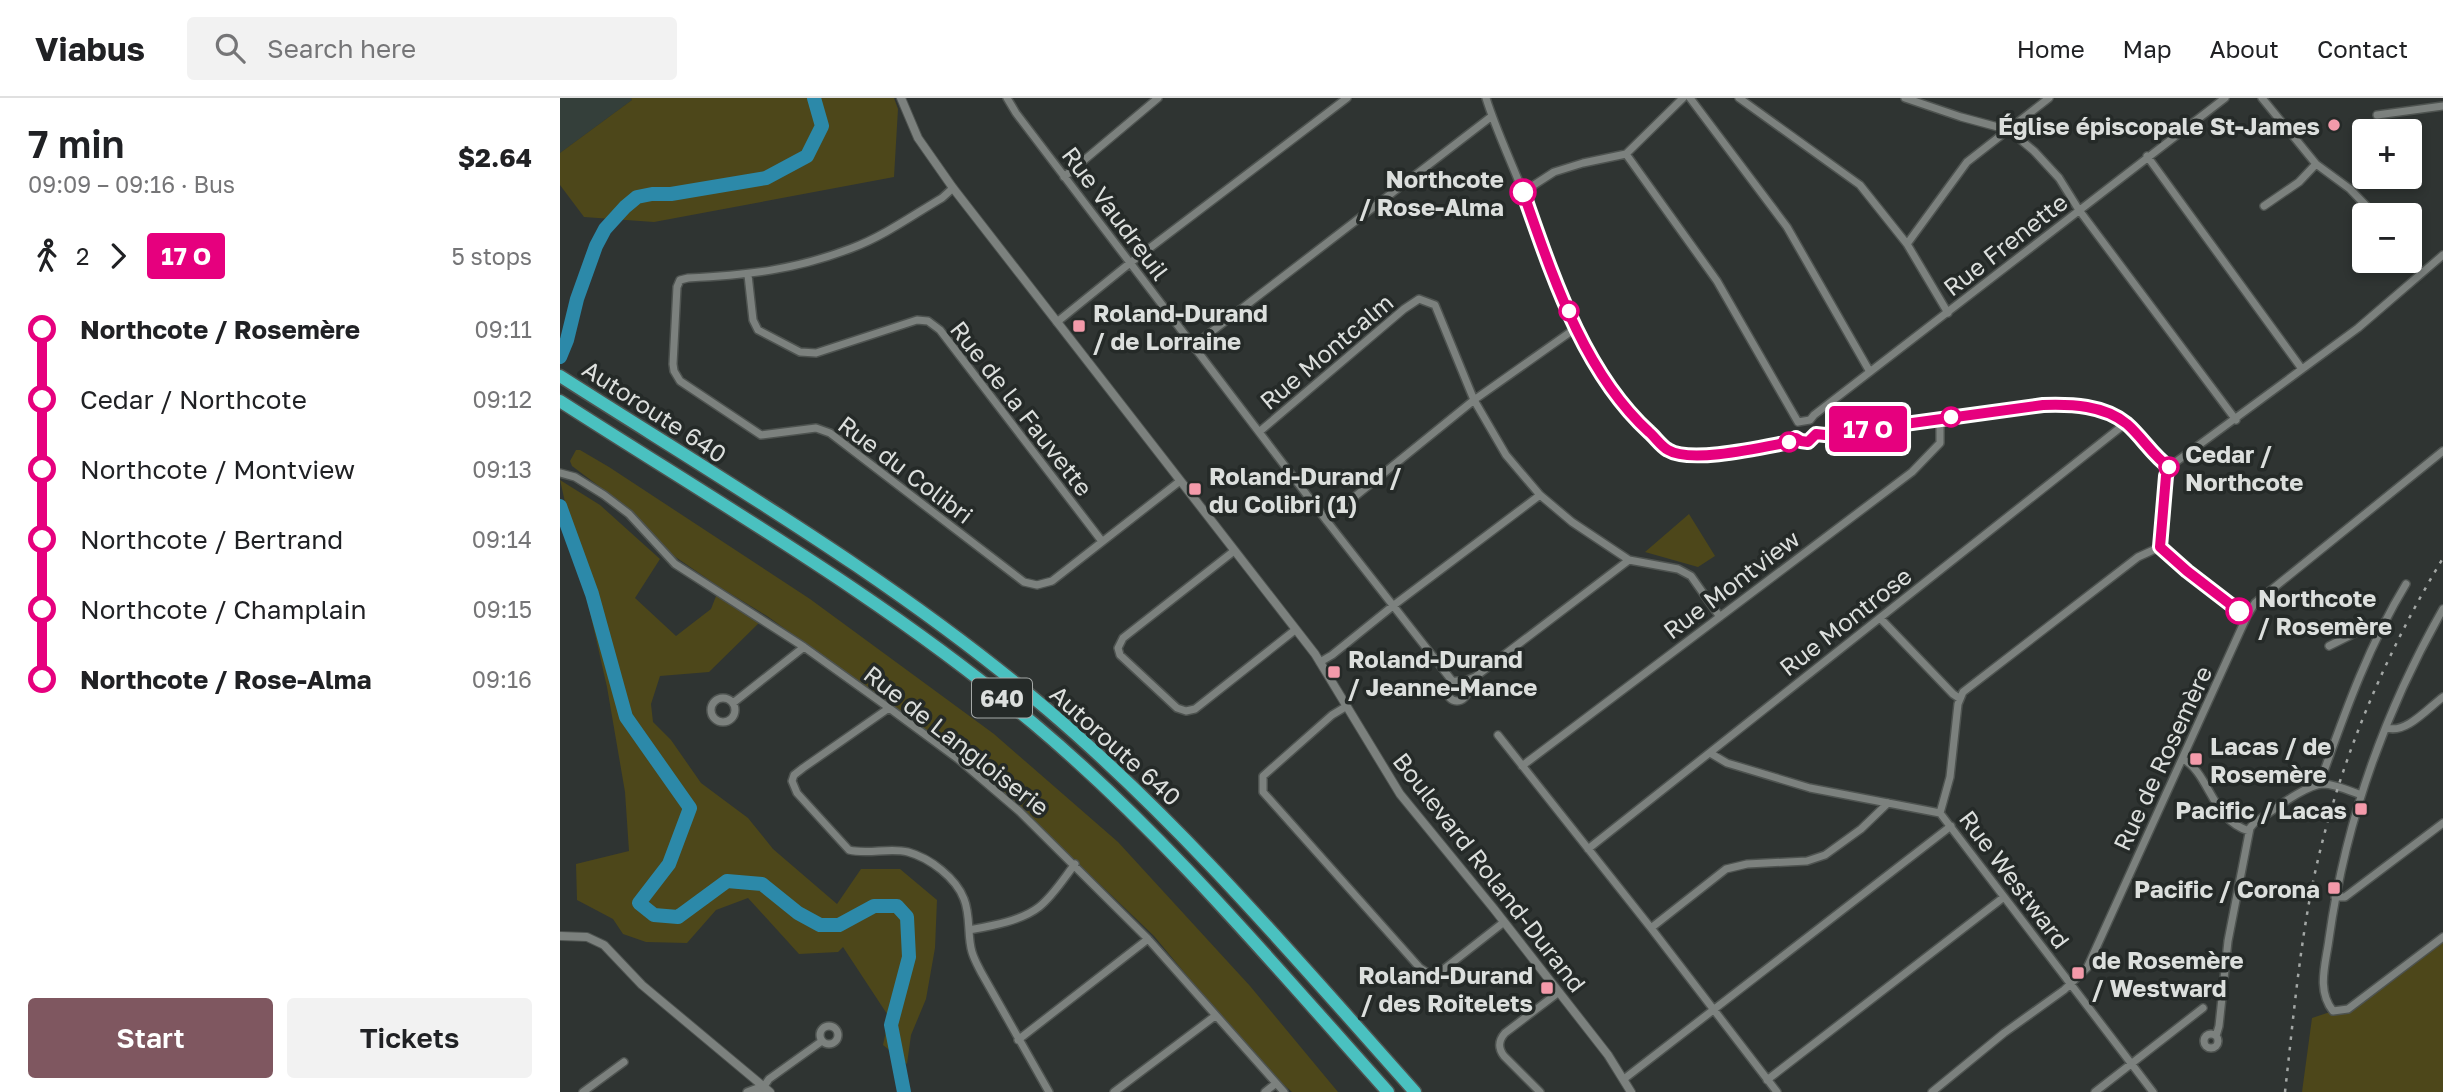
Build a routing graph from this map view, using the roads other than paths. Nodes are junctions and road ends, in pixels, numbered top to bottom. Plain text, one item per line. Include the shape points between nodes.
1 (901, 98) edge
2 (1007, 98) edge
3 (1158, 98) edge
4 (1348, 98) edge
5 (1486, 98) edge
6 (1683, 98) edge
7 (1690, 98) edge
8 (1740, 98) edge
9 (1905, 98) edge
10 (2049, 98) edge
11 (2225, 98) edge
12 (2262, 98) edge
13 (2443, 106) edge
14 (2377, 115) dead end
15 (1492, 116) junction
16 (2009, 130) junction
17 (1626, 154) junction
18 (2147, 156) junction
19 (2316, 164) junction
20 (1064, 177) junction
21 (953, 188) junction
22 (1523, 192) junction
23 (2363, 203) edge
24 (2264, 205) dead end
25 (2079, 210) junction
26 (1907, 244) junction
27 (2443, 255) edge
28 (1130, 263) junction
29 (2422, 272) edge
30 (2421, 273) edge
31 (748, 275) junction
32 (1948, 313) junction
33 (1057, 322) junction
34 (1576, 328) junction
35 (1193, 346) junction
36 (2302, 369) junction
37 (1870, 372) junction
38 (560, 376) edge
39 (1474, 400) junction
40 (564, 403) edge
41 (1940, 418) junction
42 (1810, 420) junction
43 (2236, 420) junction
44 (1798, 422) junction
45 (2126, 423) junction
46 (1259, 432) junction
47 (1816, 434) junction
48 (1796, 438) junction
49 (2443, 451) edge
50 (2169, 467) junction
51 (560, 473) edge
52 (1180, 481) junction
53 (1540, 495) junction
54 (1326, 520) junction
55 (1101, 540) junction
56 (2160, 547) junction
57 (1234, 551) junction
58 (1629, 560) junction
59 (2406, 584) dead end
60 (1394, 605) junction
61 (2443, 609) edge
62 (2247, 616) junction
63 (1720, 617) junction
64 (1880, 618) junction
65 (2383, 625) junction
66 (1296, 630) junction
67 (2329, 646) dead end
68 (804, 647) junction
69 (1320, 662) junction
70 (1453, 682) junction
71 (1462, 682) junction
72 (2443, 697) edge
73 (1959, 698) junction
74 (733, 703) dead end
75 (1346, 706) junction
76 (889, 708) junction
77 (2387, 728) junction
78 (1498, 735) dead end
79 (1710, 753) junction
80 (2183, 759) junction
81 (1521, 766) junction
82 (2321, 784) junction
83 (2361, 795) junction
84 (1888, 803) junction
85 (1940, 813) junction
86 (2443, 823) edge
87 (1951, 826) junction
88 (2249, 831) junction
89 (1588, 849) junction
90 (1074, 864) junction
91 (2004, 897) junction
92 (2335, 897) junction
93 (1504, 922) junction
94 (1651, 928) junction
95 (969, 930) junction
96 (560, 936) edge
97 (2443, 937) edge
98 (1148, 940) junction
99 (2071, 985) junction
100 (1559, 992) junction
101 (2203, 1008) dead end
102 (1714, 1010) junction
103 (1215, 1016) junction
104 (2216, 1036) dead end
105 (1018, 1040) junction
106 (821, 1041) dead end
107 (1370, 1042) junction
108 (624, 1062) dead end
109 (2132, 1064) junction
110 (1624, 1079) junction
111 (1768, 1080) junction
112 (1275, 1084) junction
113 (764, 1090) edge
114 (583, 1092) edge
115 (747, 1092) edge
116 (1049, 1092) edge
117 (1114, 1092) edge
118 (1265, 1092) edge
119 (1284, 1092) edge
120 (1388, 1092) edge
121 (1415, 1092) edge
122 (1422, 1092) edge
123 (1539, 1092) edge
124 (1631, 1092) edge
125 (1777, 1092) edge
126 (1932, 1092) edge
127 (2095, 1092) edge
128 (2153, 1092) edge

1 - 21 street, Boulevard Roland-Durand via 918,138
2 - 20 street, Rue Vaudreuil
3 - 20 street
4 - 28 street
5 - 15 street
6 - 17 street
7 - 37 street via 1787,227
8 - 26 street via 1860,185
9 - 16 street
10 - 16 street
11 - 18 street, Rue Frenette
12 - 19 street
13 - 14 street
15 - 22 street
15 - 35 street
16 - 25 street via 2059,178
16 - 26 street via 1967,162
17 - 22 street via 1555,172
17 - 44 street via 1717,281
18 - 25 street, Rue Frenette
18 - 36 street
19 - 23 street
19 - 24 street via 2293,187
20 - 28 street, Rue Vaudreuil
21 - 31 street, Rue du Colibri via 854,248
21 - 33 street, Boulevard Roland-Durand
22 - 34 street
25 - 32 street, Rue Frenette
25 - 43 street
26 - 32 street
27 - 29 street
28 - 33 street
28 - 35 street, Rue Vaudreuil
30 - 36 street
31 - 55 street, Rue de la Fauvette via 758,330 800,352 816,353 916,320 928,321 940,330
31 - 55 street, Rue du Colibri via 680,281 673,364 681,381 761,435 817,428 831,433 1024,582 1052,581
32 - 37 street, Rue Frenette
33 - 52 street, Boulevard Roland-Durand
34 - 39 street
34 - 48 street via 1622,405 1669,451 1711,455
35 - 46 street, Rue Vaudreuil
36 - 43 street
37 - 42 street, Rue Frenette
38 - 107 highway, Autoroute 640 / 640 via 880,582 1014,682 1178,831
39 - 46 street, Rue Montcalm via 1435,306 1419,299
39 - 53 street, Rue Montcalm via 1506,455
39 - 54 street
40 - 120 highway, Autoroute 640 / 640 via 874,603 1030,720 1182,864
41 - 45 street via 2075,404
41 - 47 street
41 - 63 street, Rue Montview via 1940,443 1912,472
42 - 44 street
42 - 47 street
43 - 50 street
44 - 48 street
45 - 50 street
45 - 64 street, Rue Montrose
46 - 54 street, Rue Vaudreuil
47 - 48 street via 1808,442
49 - 62 street, Rue de Rosemère via 2263,596
50 - 56 street
51 - 68 street, Rue de Langloiserie via 604,495 629,514 676,564
52 - 55 street, Rue du Colibri
52 - 57 street, Boulevard Roland-Durand
53 - 58 street, Rue Montcalm
53 - 60 street
54 - 60 street, Rue Vaudreuil
56 - 62 street
56 - 73 street via 2138,556
57 - 66 street, Boulevard Roland-Durand
57 - 66 street via 1123,638 1118,648 1121,655 1186,712
58 - 63 street, Rue Montcalm via 1678,569 1691,576
58 - 71 street via 1475,677
59 - 65 street
60 - 69 street
60 - 70 street, Rue Vaudreuil
61 - 77 street
62 - 80 street, Rue de Rosemère
63 - 81 street, Rue Montview
64 - 73 street
64 - 79 street, Rue Montrose
65 - 67 street via 2371,625
65 - 82 street via 2348,703
66 - 69 street, Boulevard Roland-Durand
68 - 74 street
68 - 76 street, Rue de Langloiserie
69 - 75 street, Boulevard Roland-Durand
70 - 71 street
70 - 71 street via 1447,692 1455,700 1466,694
72 - 77 street via 2402,727
73 - 85 street via 1950,777
75 - 93 street, Boulevard Roland-Durand via 1400,794
75 - 93 street via 1262,776 1263,792 1429,974 1444,969
76 - 90 street, Rue de Langloiserie via 1019,811
76 - 95 street via 803,768 792,781 797,793 849,850 912,853 943,871 965,900
77 - 83 street
78 - 81 street
79 - 84 street, Rue Westward via 1727,763 1810,788
79 - 89 street, Rue Montrose
80 - 88 street via 2227,817
80 - 99 street, Rue de Rosemère via 2092,959
81 - 89 street
82 - 83 street
82 - 88 street via 2254,823
83 - 92 street
84 - 85 street, Rue Westward
84 - 94 street via 1825,855 1726,869
85 - 87 street, Rue Westward
86 - 92 street via 2344,897
87 - 91 street, Rue Westward
87 - 102 street
88 - 104 street
89 - 94 street
90 - 95 street via 1037,909
90 - 98 street, Rue de Langloiserie
91 - 99 street, Rue Westward
91 - 111 street
92 - 97 street via 2323,987 2333,1011 2348,1009
93 - 100 street, Boulevard Roland-Durand
94 - 102 street
95 - 105 street via 976,962
96 - 113 street via 587,937 604,944 642,985
98 - 103 street, Rue de Langloiserie
98 - 105 street
99 - 109 street, Rue Westward
99 - 126 street, Rue de Rosemère
100 - 110 street, Boulevard Roland-Durand
100 - 123 street via 1500,1041 1500,1051
101 - 109 street
102 - 110 street
102 - 111 street
103 - 112 street, Rue de Langloiserie
103 - 117 street
105 - 116 street
106 - 113 street
107 - 121 highway, Autoroute 640 / 640
107 - 122 highway
108 - 114 street
109 - 127 street
109 - 128 street, Rue Westward
110 - 124 street, Boulevard Roland-Durand
111 - 125 street
112 - 118 street
112 - 119 street, Rue de Langloiserie
113 - 115 street

